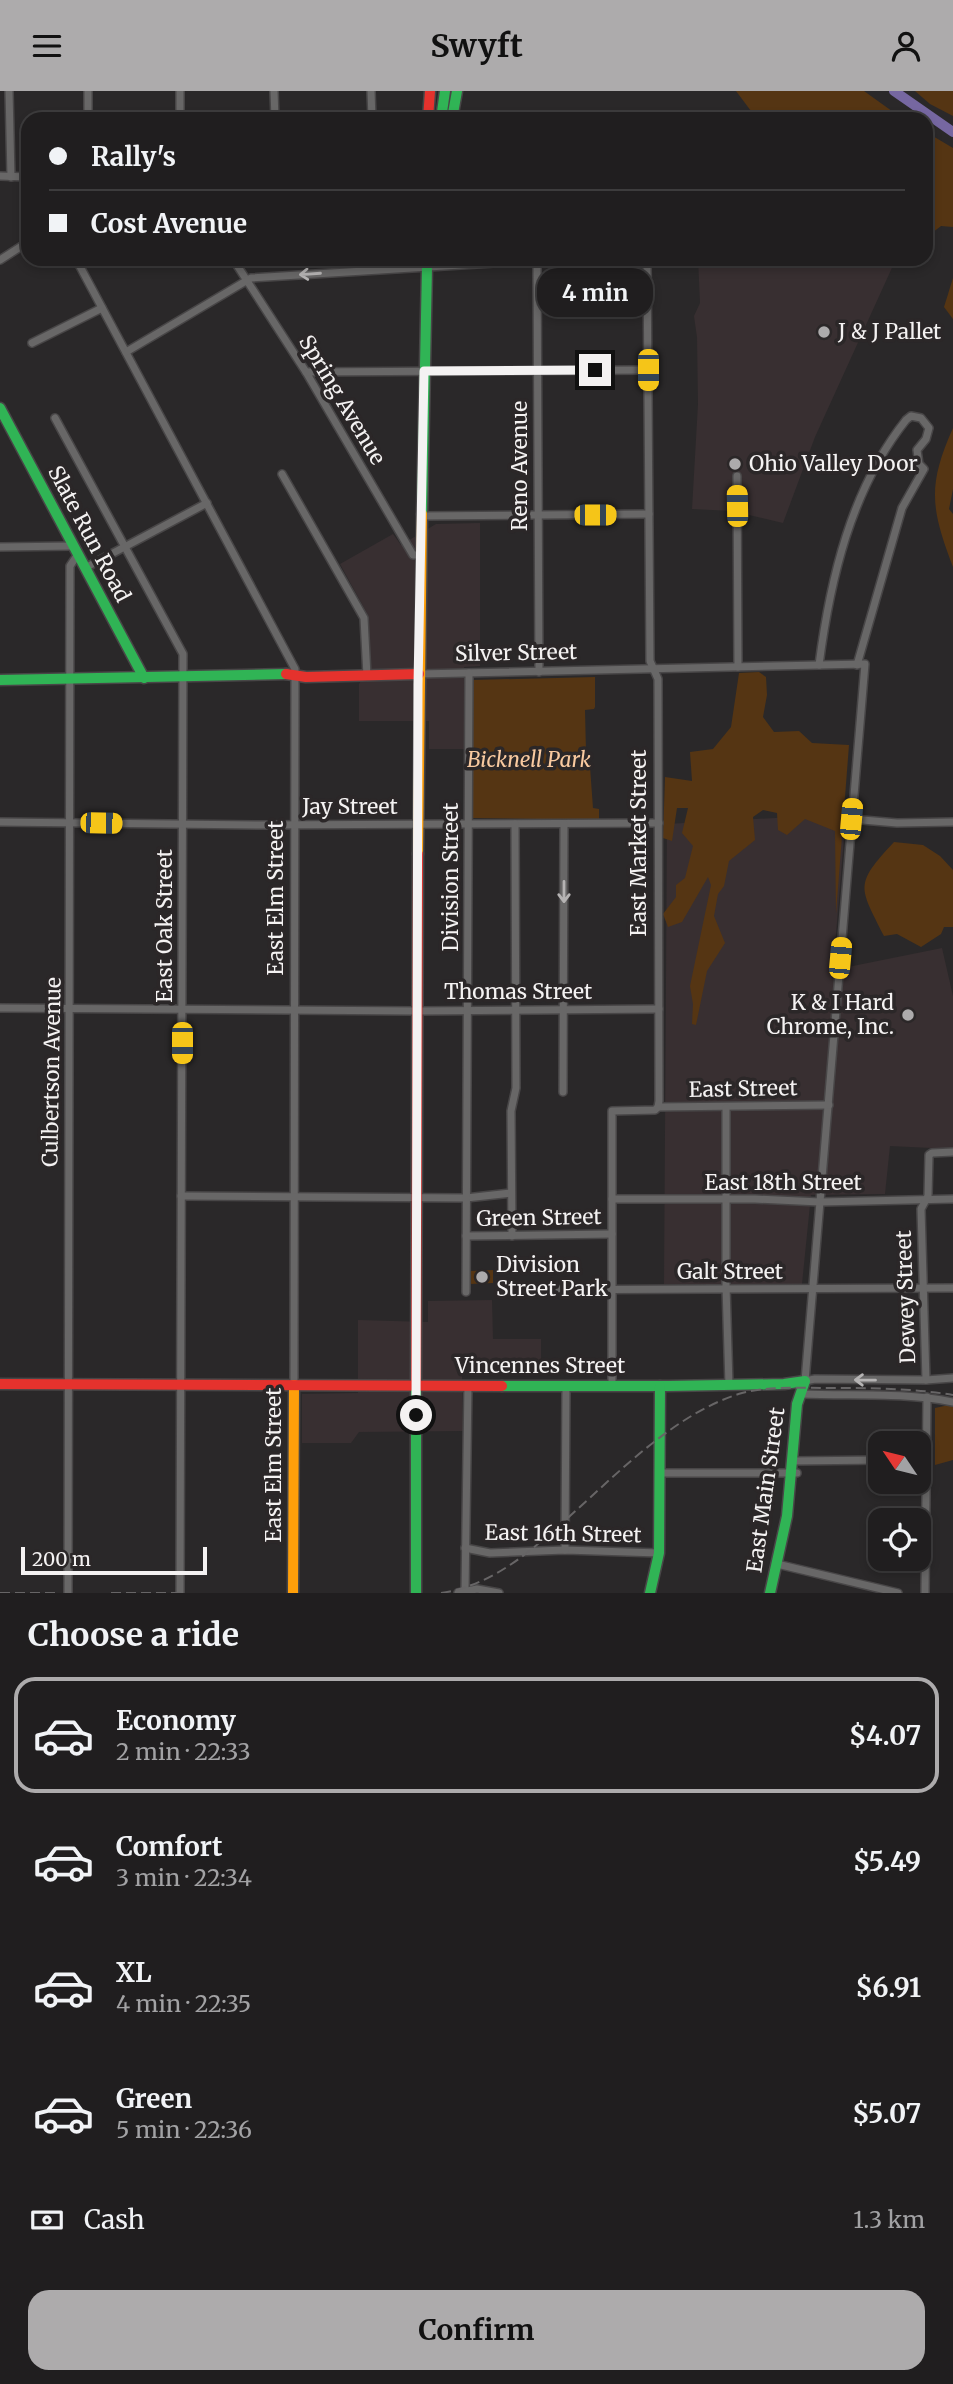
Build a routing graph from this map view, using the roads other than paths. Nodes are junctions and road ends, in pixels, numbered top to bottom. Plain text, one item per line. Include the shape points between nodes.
1 (9, 91) edge
2 (88, 91) edge
3 (180, 91) edge
4 (274, 91) edge
5 (372, 91) edge
6 (430, 91) edge
7 (445, 91) edge
8 (457, 91) edge
9 (88, 112) edge
10 (180, 112) edge
11 (275, 112) edge
12 (372, 112) edge
13 (428, 112) edge
14 (442, 112) edge
15 (453, 112) edge
16 (0, 176) edge
17 (11, 177) junction
18 (21, 177) edge
19 (21, 246) edge
20 (0, 260) edge
21 (80, 266) edge
22 (238, 266) edge
23 (384, 266) edge
24 (427, 266) edge
25 (537, 266) edge
26 (647, 266) edge
27 (246, 279) junction
28 (102, 308) junction
29 (32, 343) dead end
30 (126, 352) junction
31 (537, 370) junction
32 (648, 370) junction
33 (424, 371) junction
34 (306, 372) junction
35 (0, 408) edge
36 (55, 418) dead end
37 (282, 474) dead end
38 (737, 476) dead end
39 (206, 503) junction
40 (649, 514) junction
41 (538, 515) junction
42 (422, 516) junction
43 (125, 546) junction
44 (0, 547) edge
45 (75, 550) junction
46 (421, 555) junction
47 (85, 568) junction
48 (819, 665) junction
49 (861, 665) junction
50 (738, 667) junction
51 (653, 669) junction
52 (539, 672) junction
53 (469, 673) junction
54 (419, 674) junction
55 (296, 675) junction
56 (367, 676) junction
57 (70, 678) junction
58 (144, 678) junction
59 (183, 678) junction
60 (0, 680) edge
61 (851, 819) junction
62 (0, 822) edge
63 (70, 822) junction
64 (659, 823) junction
65 (953, 823) edge
66 (418, 824) junction
67 (468, 824) junction
68 (515, 824) junction
69 (564, 824) junction
70 (183, 825) junction
71 (296, 825) junction
72 (0, 1008) edge
73 (516, 1009) junction
74 (564, 1009) junction
75 (659, 1009) junction
76 (70, 1010) junction
77 (182, 1010) junction
78 (295, 1010) junction
79 (468, 1010) junction
80 (417, 1011) junction
81 (563, 1092) dead end
82 (829, 1105) junction
83 (658, 1107) junction
84 (726, 1108) junction
85 (953, 1152) edge
86 (512, 1193) junction
87 (181, 1196) junction
88 (295, 1196) junction
89 (417, 1198) junction
90 (466, 1198) junction
91 (612, 1199) junction
92 (727, 1199) junction
93 (953, 1199) edge
94 (926, 1200) junction
95 (820, 1202) junction
96 (612, 1234) junction
97 (512, 1236) junction
98 (466, 1237) junction
99 (953, 1288) edge
100 (726, 1289) junction
101 (813, 1289) junction
102 (923, 1289) junction
103 (508, 1290) dead end
104 (612, 1291) junction
105 (466, 1292) dead end
106 (953, 1378) edge
107 (926, 1380) junction
108 (805, 1381) junction
109 (0, 1384) edge
110 (67, 1384) junction
111 (180, 1385) junction
112 (294, 1385) junction
113 (416, 1385) junction
114 (468, 1385) junction
115 (612, 1385) junction
116 (729, 1385) junction
117 (566, 1386) junction
118 (660, 1386) junction
119 (802, 1394) junction
120 (927, 1397) junction
121 (953, 1402) edge
122 (924, 1431) edge
123 (868, 1461) edge
124 (795, 1467) junction
125 (660, 1473) junction
126 (923, 1495) edge
127 (465, 1548) junction
128 (565, 1550) junction
129 (659, 1553) junction
130 (780, 1565) junction
131 (465, 1592) edge
132 (68, 1593) edge
133 (180, 1593) edge
134 (293, 1593) edge
135 (416, 1593) edge
136 (458, 1593) edge
137 (499, 1593) edge
138 (650, 1593) edge
139 (770, 1593) edge
140 (776, 1593) edge
141 (898, 1593) edge
142 (925, 1593) edge

1 - 17 street
2 - 9 street
3 - 10 street
4 - 11 street
5 - 12 street
6 - 13 main road
7 - 14 main road
8 - 15 main road
16 - 17 street
17 - 18 street
19 - 20 street
21 - 28 street, East Elm Street
22 - 27 street, Spring Avenue
23 -> 27 street
24 - 33 main road
25 - 31 street, Reno Avenue
26 - 32 street, East Market Street
27 - 30 street
27 - 34 street, Spring Avenue
28 - 29 street
28 - 30 street, East Elm Street
30 - 39 street, East Elm Street
31 - 32 street
31 - 33 street
31 - 41 street, Reno Avenue
32 - 40 street, East Market Street
33 - 34 street
33 - 42 main road
34 - 46 street, Spring Avenue via 413,555
35 - 45 main road, Slate Run Road
36 - 43 street, East Oak Street
37 - 56 street via 364,618
38 - 50 street
39 - 43 street
39 - 55 street, East Elm Street
40 - 41 street
40 - 51 street, East Market Street
41 - 42 street
41 - 52 street, Reno Avenue
42 - 46 main road
43 - 47 street
43 - 59 street, East Oak Street via 183,654
44 - 45 street
45 - 47 main road, Slate Run Road
45 - 57 street, Culbertson Avenue via 70,566
46 - 54 main road
47 - 58 main road, Slate Run Road
48 - 49 street, Silver Street
48 - 49 street via 835,575 863,487 906,420 921,418 929,428 917,450 919,464 925,469 902,508
48 - 50 street, Silver Street
49 - 61 street
50 - 51 street, Silver Street
51 - 52 street, Silver Street
51 - 64 street, East Market Street via 658,679
52 - 53 street, Silver Street
53 - 54 street, Silver Street
53 - 67 street, Division Street
54 - 56 main road, Silver Street
54 - 66 main road
55 - 56 main road, Silver Street
55 - 59 main road, Silver Street
55 - 71 street, East Elm Street
57 - 58 main road, Silver Street
57 - 60 main road, Silver Street
57 - 63 street, Culbertson Avenue
58 - 59 main road, Silver Street
59 - 70 street, East Oak Street
61 - 65 street
61 - 82 street
62 - 63 street, Jay Street
63 - 70 street, Jay Street
63 - 76 street, Culbertson Avenue
64 - 69 street, Jay Street
64 - 75 street, East Market Street
66 - 67 street, Jay Street
66 - 71 street, Jay Street
66 - 80 main road
67 - 68 street, Jay Street
67 - 79 street, Division Street
68 - 69 street, Jay Street
68 - 73 street
69 -> 74 street
70 - 71 street, Jay Street
70 - 77 street, East Oak Street
71 - 78 street, East Elm Street
72 - 76 street, Thomas Street
73 - 74 street, Thomas Street
73 - 79 street, Thomas Street
73 - 86 street
74 - 75 street, Thomas Street
74 - 81 street
75 - 83 street, East Market Street
76 - 77 street, Thomas Street
76 - 110 street, Culbertson Avenue
77 - 78 street, Thomas Street
77 - 87 street, East Oak Street
78 - 80 street, Thomas Street
78 - 88 street, East Elm Street
79 - 80 street, Thomas Street
79 - 90 street, Division Street
80 - 89 main road
82 - 84 street, East Street
82 - 95 street
83 - 84 street, East Street
83 - 91 street via 612,1111
84 - 92 street
85 - 94 street, Dewey Street via 929,1155
86 - 90 street
86 - 97 street
87 - 88 street
87 - 111 street, East Oak Street
88 - 89 street
88 - 112 street, East Elm Street
89 - 90 street
89 - 113 main road
90 - 98 street, Division Street
91 - 92 street, East 18th Street
91 - 96 street
92 - 95 street, East 18th Street
92 - 100 street
93 - 94 street, East 18th Street
94 - 95 street, East 18th Street
94 - 102 street, Dewey Street via 921,1209
95 - 101 street
96 - 97 street, Green Street
96 - 104 street
97 - 98 street, Green Street
98 - 105 street, Division Street
99 - 102 street, Galt Street
100 - 101 street, Galt Street
100 - 104 street, Galt Street
100 - 116 street
101 - 102 street, Galt Street
101 - 108 street
102 - 107 street, Dewey Street
103 - 104 street, Galt Street
104 - 115 street
106 - 107 street, Vincennes Street
107 -> 108 street, Vincennes Street
108 - 116 main road, Vincennes Street
108 - 119 main road, East Main Street
109 - 110 main road, Vincennes Street
110 - 111 main road, Vincennes Street
110 - 132 street, Culbertson Avenue
111 - 112 main road, Vincennes Street
111 - 133 street, East Oak Street
112 - 113 main road, Vincennes Street
112 - 134 main road, East Elm Street
113 - 114 main road, Vincennes Street
113 - 135 main road
114 - 117 main road, Vincennes Street
114 - 127 street
115 - 117 main road, Vincennes Street
115 - 118 main road, Vincennes Street
116 - 118 main road, Vincennes Street
117 - 128 street
118 - 125 main road
119 - 120 street
119 - 124 main road, East Main Street
120 - 121 street
120 - 122 street
123 - 124 street
124 - 125 street
124 - 130 main road, East Main Street via 793,1515
125 - 129 main road
126 - 142 street
127 - 128 street, East 16th Street via 490,1553
127 - 131 street
128 - 129 street, East 16th Street
129 - 138 main road
130 - 139 main road, East Main Street
130 - 140 main road, East Main Street
130 - 141 street
131 - 136 street
131 - 137 street

